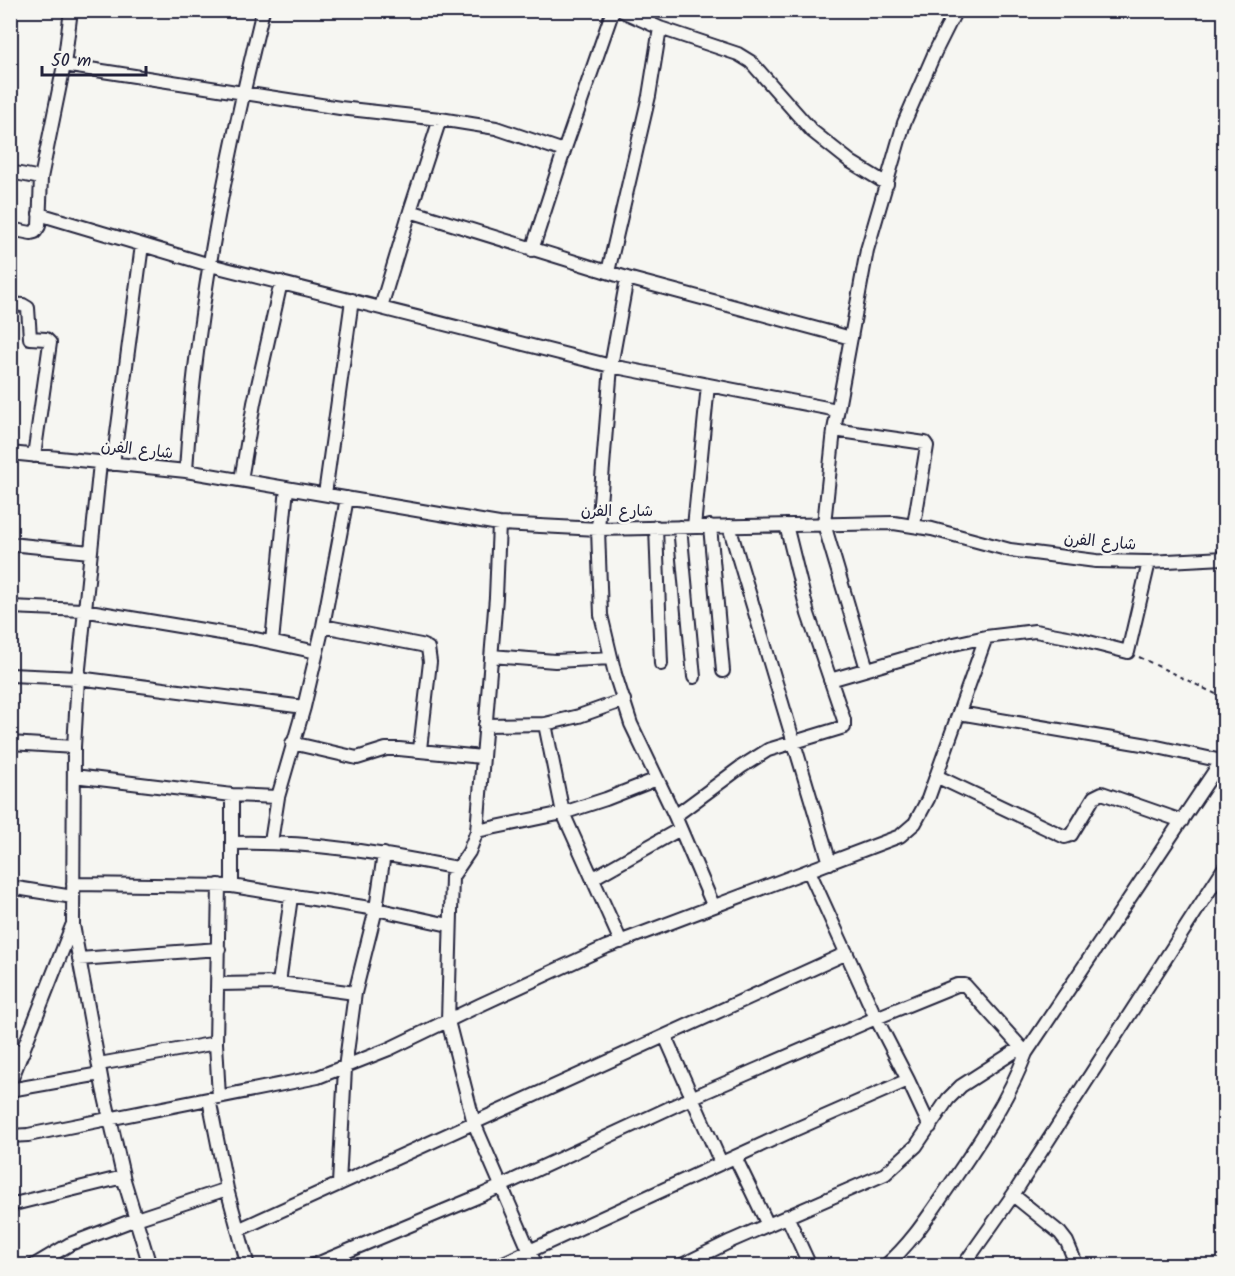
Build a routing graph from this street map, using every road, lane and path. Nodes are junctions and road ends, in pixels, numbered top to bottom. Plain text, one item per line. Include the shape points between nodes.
1 (71, 10) edge
2 (262, 10) edge
3 (613, 10) edge
4 (620, 10) edge
5 (956, 10) edge
6 (644, 15) edge
7 (660, 28) junction
8 (64, 65) junction
9 (243, 94) junction
10 (440, 119) junction
11 (564, 151) junction
12 (10, 172) edge
13 (41, 178) junction
14 (887, 184) junction
15 (410, 211) junction
16 (39, 214) junction
17 (10, 229) edge
18 (142, 245) junction
19 (532, 250) junction
20 (210, 265) junction
21 (608, 272) junction
22 (627, 278) junction
23 (281, 282) junction
24 (352, 300) junction
25 (10, 304) edge
26 (381, 308) junction
27 (851, 338) junction
28 (612, 366) junction
29 (708, 385) junction
30 (837, 410) junction
31 (834, 430) junction
32 (10, 453) edge
33 (34, 456) junction
34 (100, 463) junction
35 (113, 464) junction
36 (186, 471) junction
37 (241, 480) junction
38 (287, 488) junction
39 (325, 494) junction
40 (347, 498) junction
41 (499, 524) junction
42 (824, 524) junction
43 (786, 525) junction
44 (915, 525) junction
45 (710, 526) junction
46 (729, 526) junction
47 (656, 527) junction
48 (680, 527) junction
49 (694, 527) junction
50 (598, 528) junction
51 (10, 544) edge
52 (90, 552) junction
53 (1224, 558) edge
54 (1149, 562) junction
55 (10, 607) edge
56 (83, 610) junction
57 (323, 626) junction
58 (986, 637) junction
59 (272, 642) junction
60 (317, 652) junction
61 (1128, 652) junction
62 (491, 656) junction
63 (611, 658) junction
64 (661, 664) dead end
65 (867, 669) junction
66 (723, 671) dead end
67 (10, 675) edge
68 (78, 678) junction
69 (694, 678) dead end
70 (831, 680) junction
71 (1224, 698) edge
72 (624, 699) junction
73 (304, 707) junction
74 (959, 713) junction
75 (544, 724) junction
76 (485, 725) junction
77 (10, 743) edge
78 (292, 743) junction
79 (793, 743) junction
80 (74, 747) junction
81 (420, 749) junction
82 (482, 757) junction
83 (1223, 759) edge
84 (74, 776) junction
85 (936, 776) junction
86 (657, 779) junction
87 (232, 795) junction
88 (278, 797) junction
89 (563, 813) junction
90 (675, 816) junction
91 (1182, 821) junction
92 (680, 829) junction
93 (477, 831) junction
94 (271, 842) junction
95 (234, 843) junction
96 (384, 854) junction
97 (830, 863) junction
98 (457, 868) junction
99 (1224, 868) edge
100 (808, 871) junction
101 (593, 878) junction
102 (73, 884) junction
103 (219, 885) junction
104 (10, 886) edge
105 (232, 886) junction
106 (73, 897) junction
107 (291, 897) junction
108 (713, 905) junction
109 (376, 909) junction
110 (72, 925) junction
111 (449, 925) junction
112 (621, 942) junction
113 (219, 949) junction
114 (847, 953) junction
115 (80, 959) junction
116 (279, 983) junction
117 (218, 984) junction
118 (355, 993) junction
119 (876, 1018) junction
120 (448, 1021) junction
121 (665, 1036) junction
122 (216, 1043) junction
123 (17, 1051) edge
124 (1023, 1051) junction
125 (345, 1068) junction
126 (99, 1069) junction
127 (908, 1080) junction
128 (10, 1083) edge
129 (10, 1090) edge
130 (214, 1098) junction
131 (691, 1098) junction
132 (110, 1119) junction
133 (474, 1123) junction
134 (930, 1127) junction
135 (10, 1136) edge
136 (735, 1157) junction
137 (721, 1163) junction
138 (123, 1177) junction
139 (339, 1184) junction
140 (502, 1186) junction
141 (227, 1189) junction
142 (1013, 1195) junction
143 (10, 1205) edge
144 (787, 1216) junction
145 (136, 1219) junction
146 (768, 1225) junction
147 (238, 1230) junction
148 (530, 1250) junction
149 (33, 1266) edge
150 (150, 1266) edge
151 (248, 1266) edge
152 (312, 1266) edge
153 (497, 1266) edge
154 (536, 1266) edge
155 (680, 1266) edge
156 (810, 1266) edge
157 (885, 1266) edge
158 (963, 1266) edge
159 (1077, 1266) edge

1 - 8 street
2 - 9 street
3 - 11 street
4 - 6 street
5 - 14 street via 904,123
6 - 7 street
7 - 14 street via 751,62 812,131
7 - 21 street via 649,96
8 - 9 street
8 - 13 street
9 - 10 street
9 - 20 street
10 - 11 street via 511,132
10 - 15 street
11 - 19 street
12 - 13 street
13 - 16 street
14 - 27 street via 867,250
15 - 19 street
15 - 26 street
16 - 17 street via 35,232
16 - 18 street
18 - 20 street
18 - 35 street
19 - 21 street
20 - 23 street
20 - 36 street via 190,400
21 - 22 street
22 - 27 street
22 - 28 street
23 - 24 street
23 - 37 street
24 - 26 street
24 - 39 street
25 - 33 street via 28,308 31,339 46,339 50,343
26 - 28 street
27 - 30 street
28 - 29 street
28 - 50 street
29 - 30 street
29 - 49 street
30 - 31 street
31 - 42 street
31 - 44 street via 925,443
32 - 33 street, شارع الفرن
33 - 34 street, شارع الفرن
34 - 35 street, شارع الفرن
34 - 52 street
35 - 36 street, شارع الفرن
36 - 37 street, شارع الفرن
37 - 38 street, شارع الفرن
38 - 39 street, شارع الفرن
38 - 59 street
39 - 40 street, شارع الفرن
40 - 41 street, شارع الفرن
40 - 57 street
41 - 50 street, شارع الفرن
41 - 62 street
42 - 43 street, شارع الفرن
42 - 44 street, شارع الفرن
42 - 65 street
43 - 46 street, شارع الفرن
43 - 70 street via 808,614
44 - 54 street, شارع الفرن via 1010,550 1096,561
45 - 46 street, شارع الفرن
45 - 49 street, شارع الفرن
45 - 66 street
46 - 79 street
47 - 48 street, شارع الفرن
47 - 50 street, شارع الفرن
47 - 64 street
48 - 49 street, شارع الفرن
48 - 69 street
50 - 63 street via 599,596
51 - 52 street
52 - 56 street
53 - 54 street, شارع الفرن
54 - 61 street
55 - 56 street
56 - 59 street
56 - 68 street
57 - 60 street
57 - 81 street via 428,648 430,662
58 - 61 street via 1035,631
58 - 65 street
58 - 74 street
59 - 60 street
60 - 73 street
61 - 71 path
62 - 63 street via 555,661
62 - 76 street
63 - 72 street
65 - 70 street
67 - 68 street
68 - 73 street
68 - 80 street
70 - 79 street via 844,727
72 - 75 street
72 - 86 street via 631,724
73 - 78 street
74 - 83 street
74 - 85 street
75 - 76 street
75 - 89 street
76 - 82 street
77 - 80 street
78 - 81 street via 357,758 386,749
78 - 88 street
79 - 90 street via 757,756
79 - 97 street
80 - 84 street
81 - 82 street
82 - 93 street
83 - 91 street
84 - 87 street
84 - 102 street
85 - 91 street via 1065,837 1071,836 1094,797 1102,793
85 - 97 street via 915,824 900,836
86 - 89 street
86 - 90 street
87 - 88 street
87 - 95 street
88 - 94 street
89 - 93 street
89 - 101 street
90 - 92 street
91 - 124 street
92 - 101 street
92 - 108 street
93 - 98 street
94 - 95 street
94 - 96 street
95 - 105 street
96 - 98 street
96 - 109 street
97 - 100 street
98 - 111 street via 452,878
99 - 142 street
100 - 108 street
100 - 114 street
101 - 112 street
102 - 103 street
102 - 106 street
103 - 105 street
103 - 113 street
104 - 106 street
105 - 107 street
106 - 110 street
107 - 109 street
107 - 116 street
108 - 112 street
109 - 111 street
109 - 118 street
110 - 115 street
110 - 123 street
111 - 120 street
112 - 120 street
113 - 115 street
113 - 117 street
114 - 119 street
114 - 121 street
115 - 126 street
116 - 117 street
116 - 118 street
117 - 122 street
118 - 125 street
119 - 124 street via 962,984
119 - 127 street
119 - 131 street
120 - 125 street
120 - 133 street
121 - 131 street
121 - 133 street
122 - 126 street
122 - 130 street
123 - 128 street
124 - 134 street via 961,1086
124 - 157 street via 1013,1083 983,1136 917,1233
125 - 130 street
125 - 139 street
126 - 129 street
126 - 132 street
127 - 134 street
127 - 136 street
130 - 132 street
130 - 141 street
131 - 137 street
131 - 140 street
132 - 135 street
132 - 138 street
133 - 139 street
133 - 140 street
134 - 144 street via 905,1158 885,1174
136 - 137 street
136 - 146 street
137 - 148 street
138 - 143 street
138 - 145 street
139 - 147 street
140 - 148 street
140 - 152 street
141 - 145 street
141 - 147 street
142 - 158 street
142 - 159 street via 1060,1233
144 - 146 street
144 - 156 street
145 - 149 street via 70,1244
145 - 150 street
146 - 155 street
147 - 151 street
148 - 153 street
148 - 154 street

